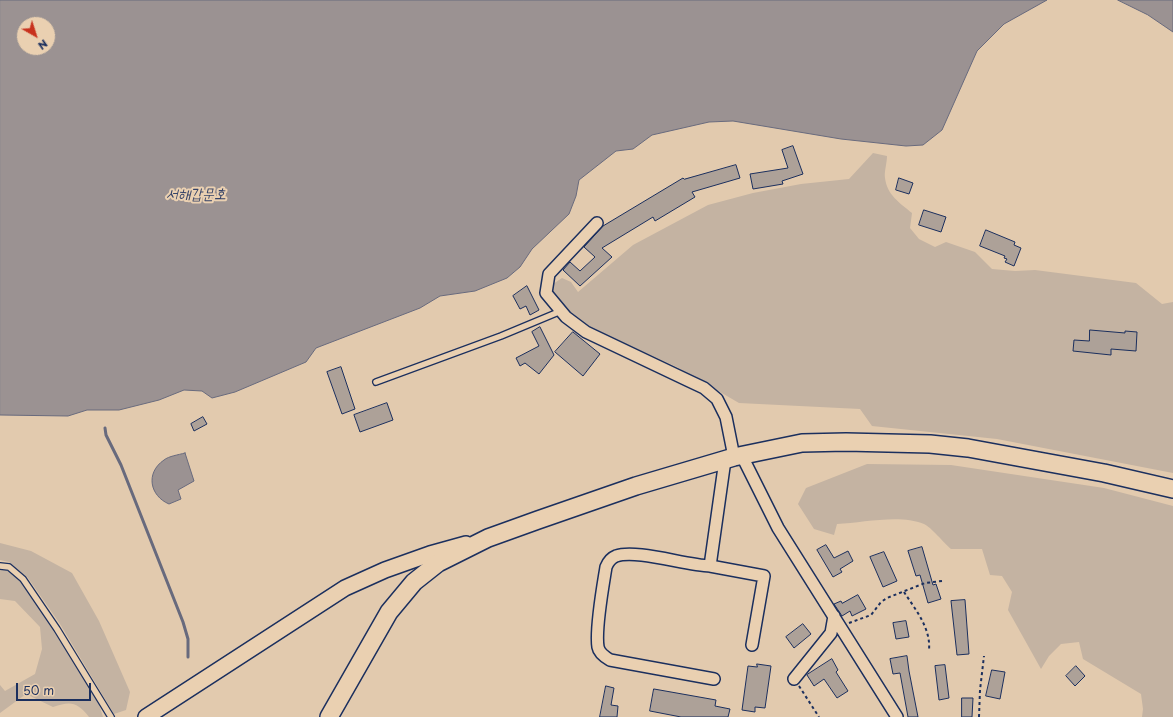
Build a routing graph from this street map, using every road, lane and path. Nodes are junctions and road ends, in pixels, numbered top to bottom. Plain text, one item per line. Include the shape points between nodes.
1 (597, 223) dead end
2 (561, 312) junction
3 (376, 382) dead end
4 (734, 458) junction
5 (1173, 488) edge
6 (488, 538) junction
7 (0, 566) edge
8 (710, 566) junction
9 (942, 581) dead end
10 (904, 592) junction
11 (834, 616) junction
12 (841, 626) junction
13 (752, 645) dead end
14 (929, 650) dead end
15 (984, 656) dead end
16 (714, 679) dead end
17 (794, 679) joint
18 (111, 717) edge
19 (146, 717) edge
20 (329, 717) edge
21 (819, 717) edge
22 (897, 717) edge
23 (979, 717) edge

1 - 2 street via 549,274 546,293
2 - 3 lane
2 - 4 street via 586,332 704,388 717,399 726,416
4 - 5 main road via 802,443 930,444 1104,473
4 - 6 main road via 636,486
4 - 8 street
4 - 11 street
6 - 19 main road via 430,554 345,588
6 - 20 main road via 438,563 414,582 390,612
7 - 18 lane via 8,567 23,579
8 - 13 street via 764,576
8 - 16 street via 695,566 632,554 612,558 606,567 598,647 601,654 610,660
9 - 10 path via 925,583
10 - 12 path via 881,602 871,615
10 - 14 path via 929,635
11 - 12 street
11 - 17 street via 831,633
12 - 22 street
15 - 23 path
17 - 21 path

